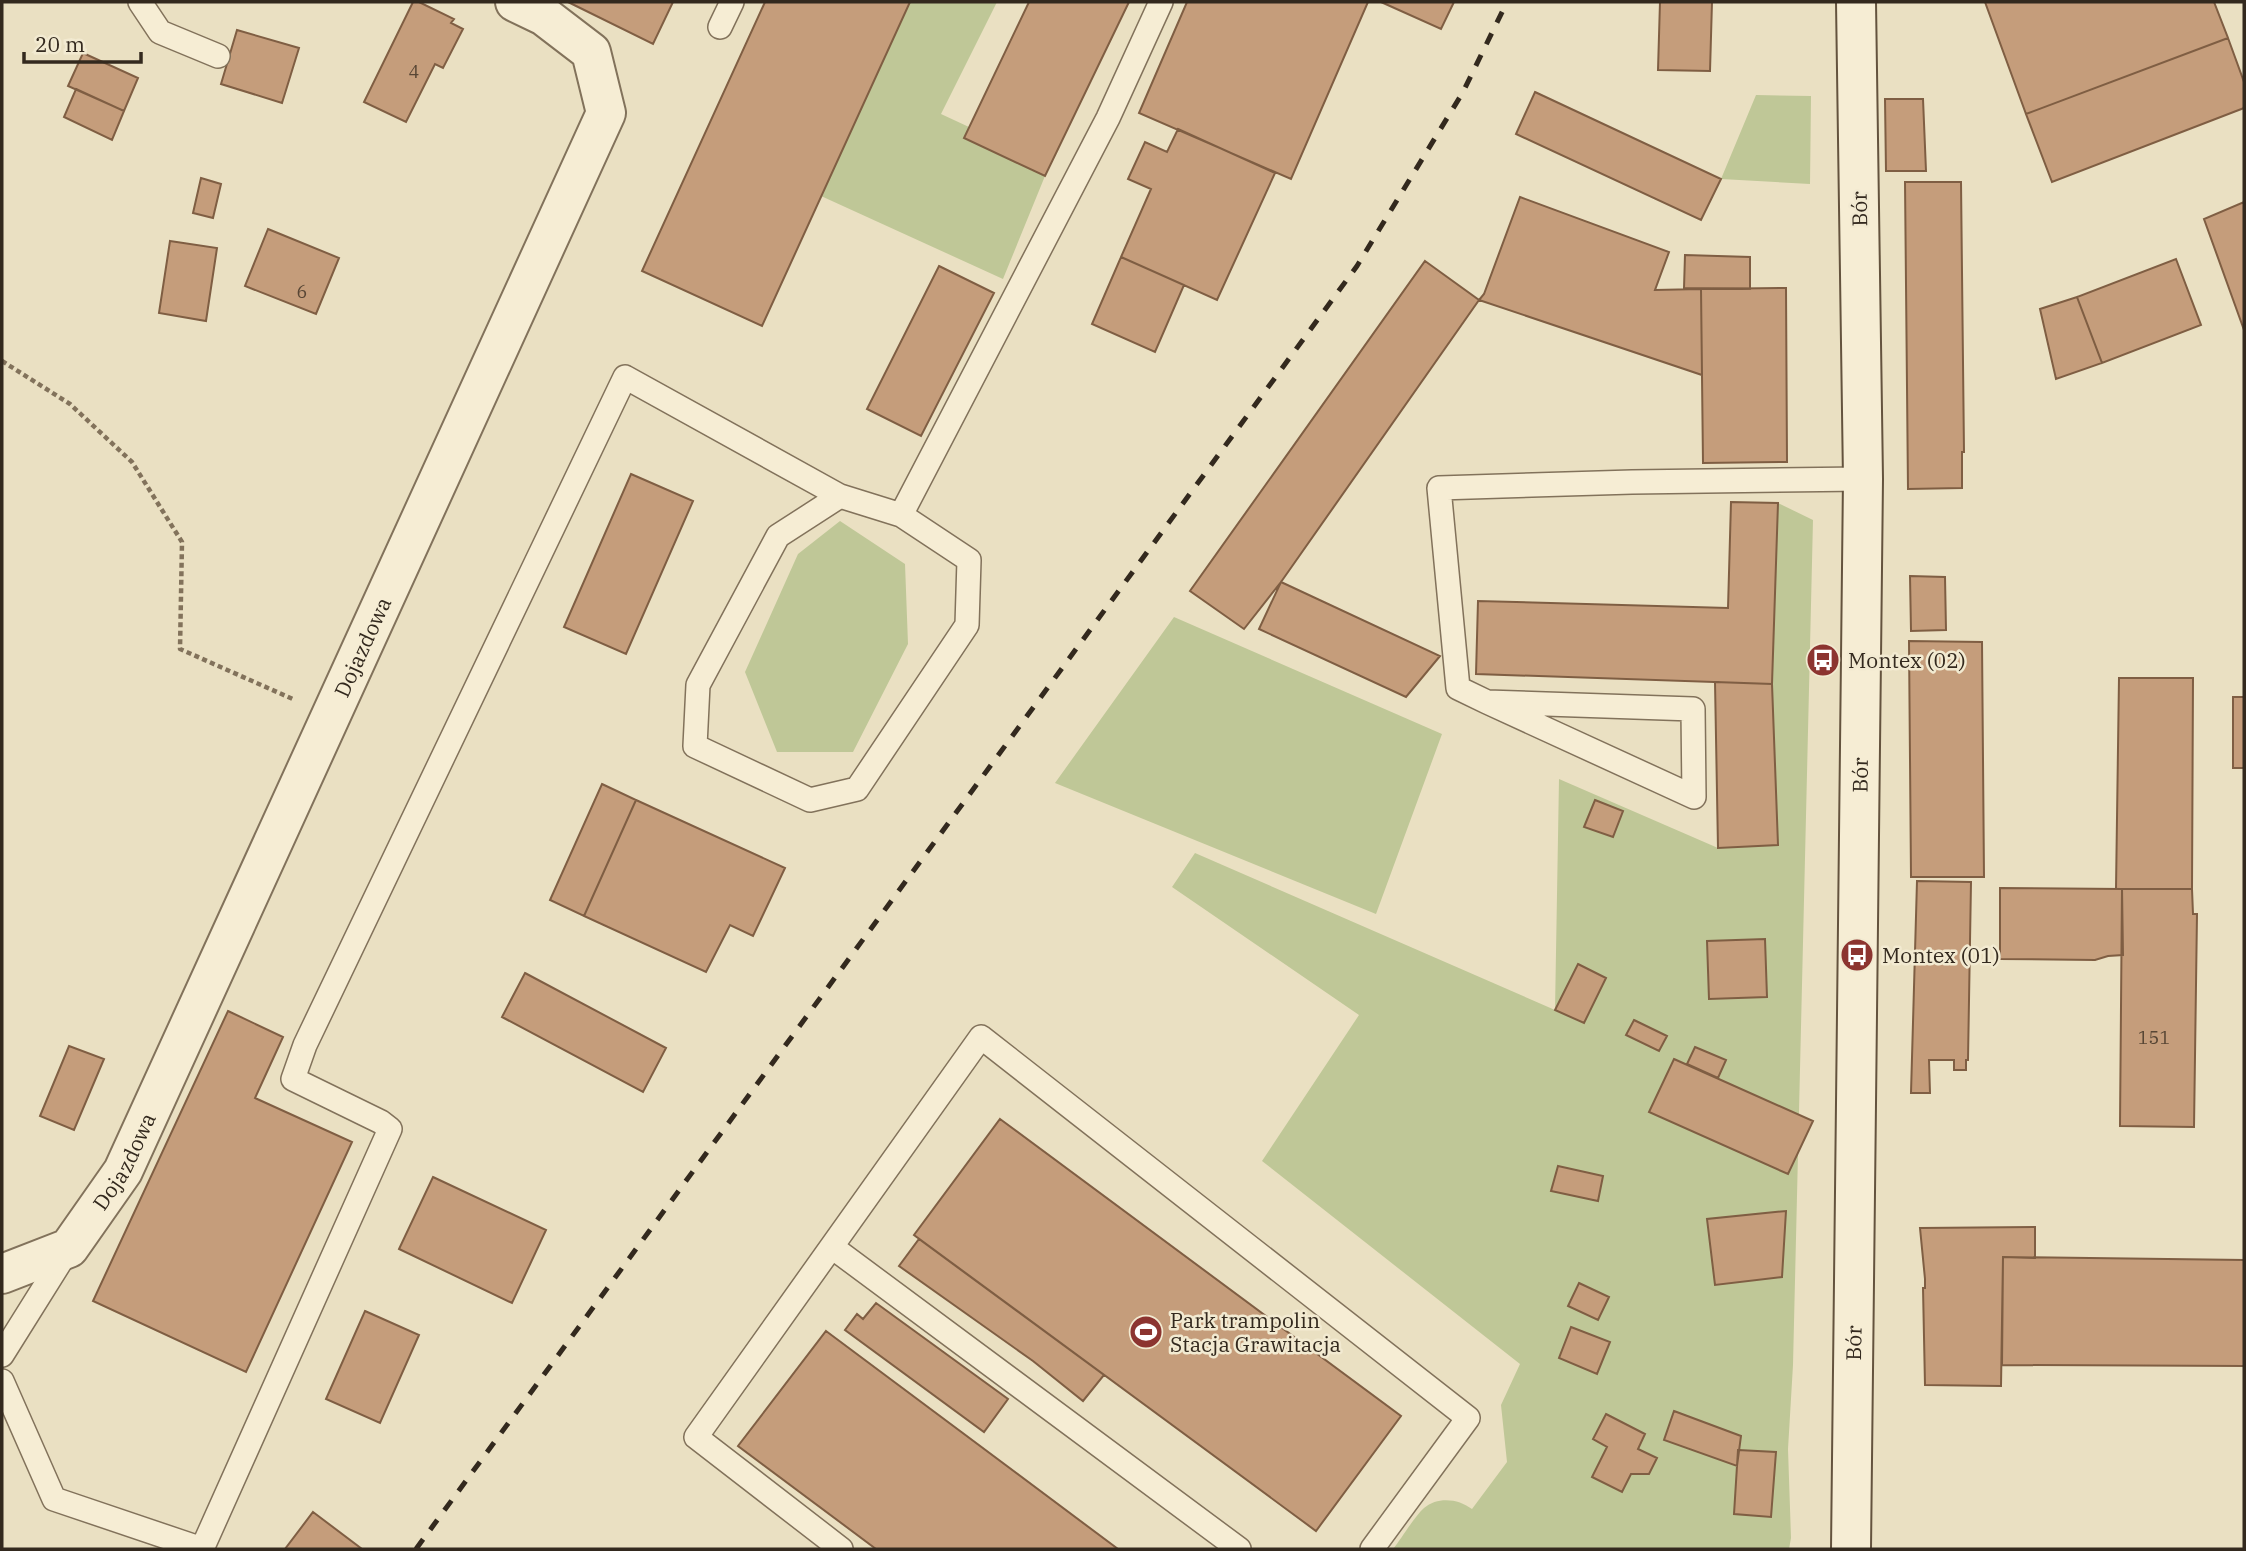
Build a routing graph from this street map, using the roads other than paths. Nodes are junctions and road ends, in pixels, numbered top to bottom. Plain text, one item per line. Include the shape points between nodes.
1 (140, 2) edge
2 (515, 2) edge
3 (732, 2) edge
4 (1161, 2) edge
5 (1856, 2) edge
6 (720, 27) dead end
7 (218, 57) dead end
8 (1863, 479) junction
9 (840, 496) junction
10 (901, 515) junction
11 (1488, 702) junction
12 (832, 1247) junction
13 (69, 1248) junction
14 (2, 1274) edge
15 (2, 1355) edge
16 (2, 1381) edge
17 (841, 1549) edge
18 (1239, 1549) edge
19 (1372, 1549) edge
20 (1851, 1549) edge

1 - 7 lane via 160,32
2 - 13 street, Dojazdowa via 544,16 591,52 606,113 124,1171
3 - 6 lane
4 - 10 lane via 1108,118
5 - 8 street, Bór
8 - 11 lane via 1439,488 1458,688
8 - 20 street, Bór
9 - 10 lane
9 - 10 lane via 778,536 698,685 695,746 810,800 857,789 967,625 969,560
9 - 16 lane via 625,377 301,1056 293,1079 390,1129 202,1549 54,1499
11 - 11 lane via 1560,735 1694,797 1692,709
12 - 17 lane via 696,1437
12 - 18 lane
12 - 19 lane via 981,1037 1468,1418
13 - 14 street
13 - 15 lane

